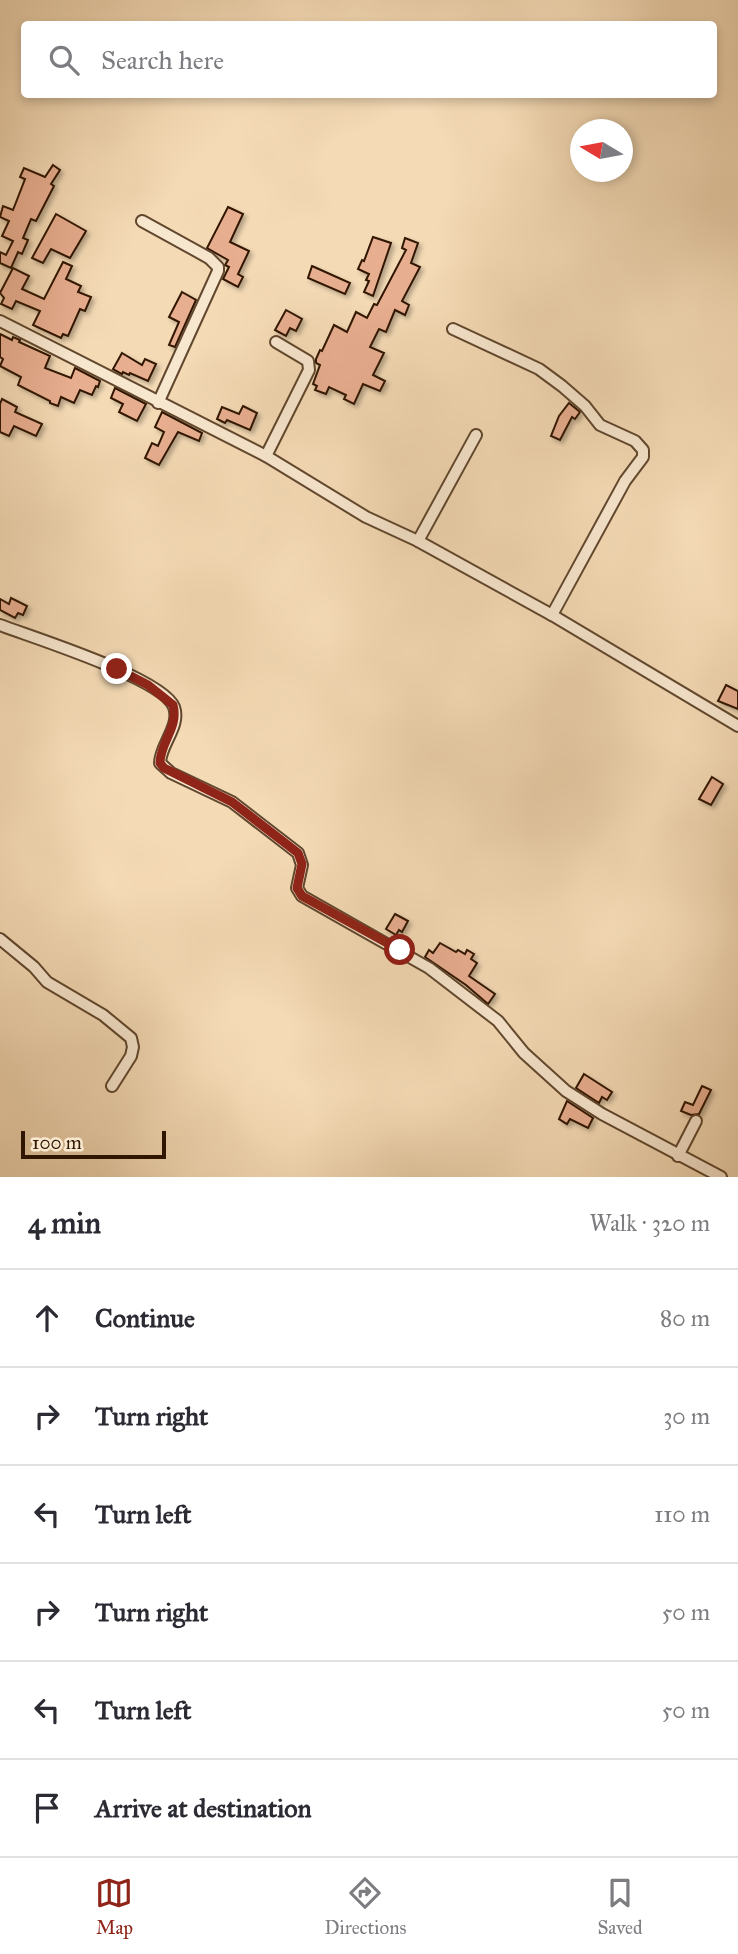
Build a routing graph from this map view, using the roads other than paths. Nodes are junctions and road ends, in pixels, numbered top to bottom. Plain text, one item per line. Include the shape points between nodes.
1 (142, 221) dead end
2 (0, 321) edge
3 (453, 329) dead end
4 (275, 342) dead end
5 (158, 402) junction
6 (476, 435) dead end
7 (266, 456) junction
8 (418, 541) junction
9 (552, 615) junction
10 (0, 625) edge
11 (738, 726) edge
12 (0, 939) edge
13 (112, 1086) dead end
14 (696, 1121) dead end
15 (678, 1156) junction
16 (721, 1177) edge

1 - 5 street via 218,267
2 - 5 street
3 - 9 street via 539,369 600,425 635,441 643,450
4 - 7 street via 308,361 309,370
5 - 7 street
6 - 8 street
7 - 8 street via 366,517
8 - 9 street
9 - 11 street
10 - 15 street via 117,669 161,694 173,705 175,716 160,763 171,773 232,802 298,853 302,864 297,888 302,896 429,968 498,1021 524,1053 566,1091
12 - 13 street via 47,982 103,1015 131,1038 131,1056
14 - 15 street
15 - 16 street

